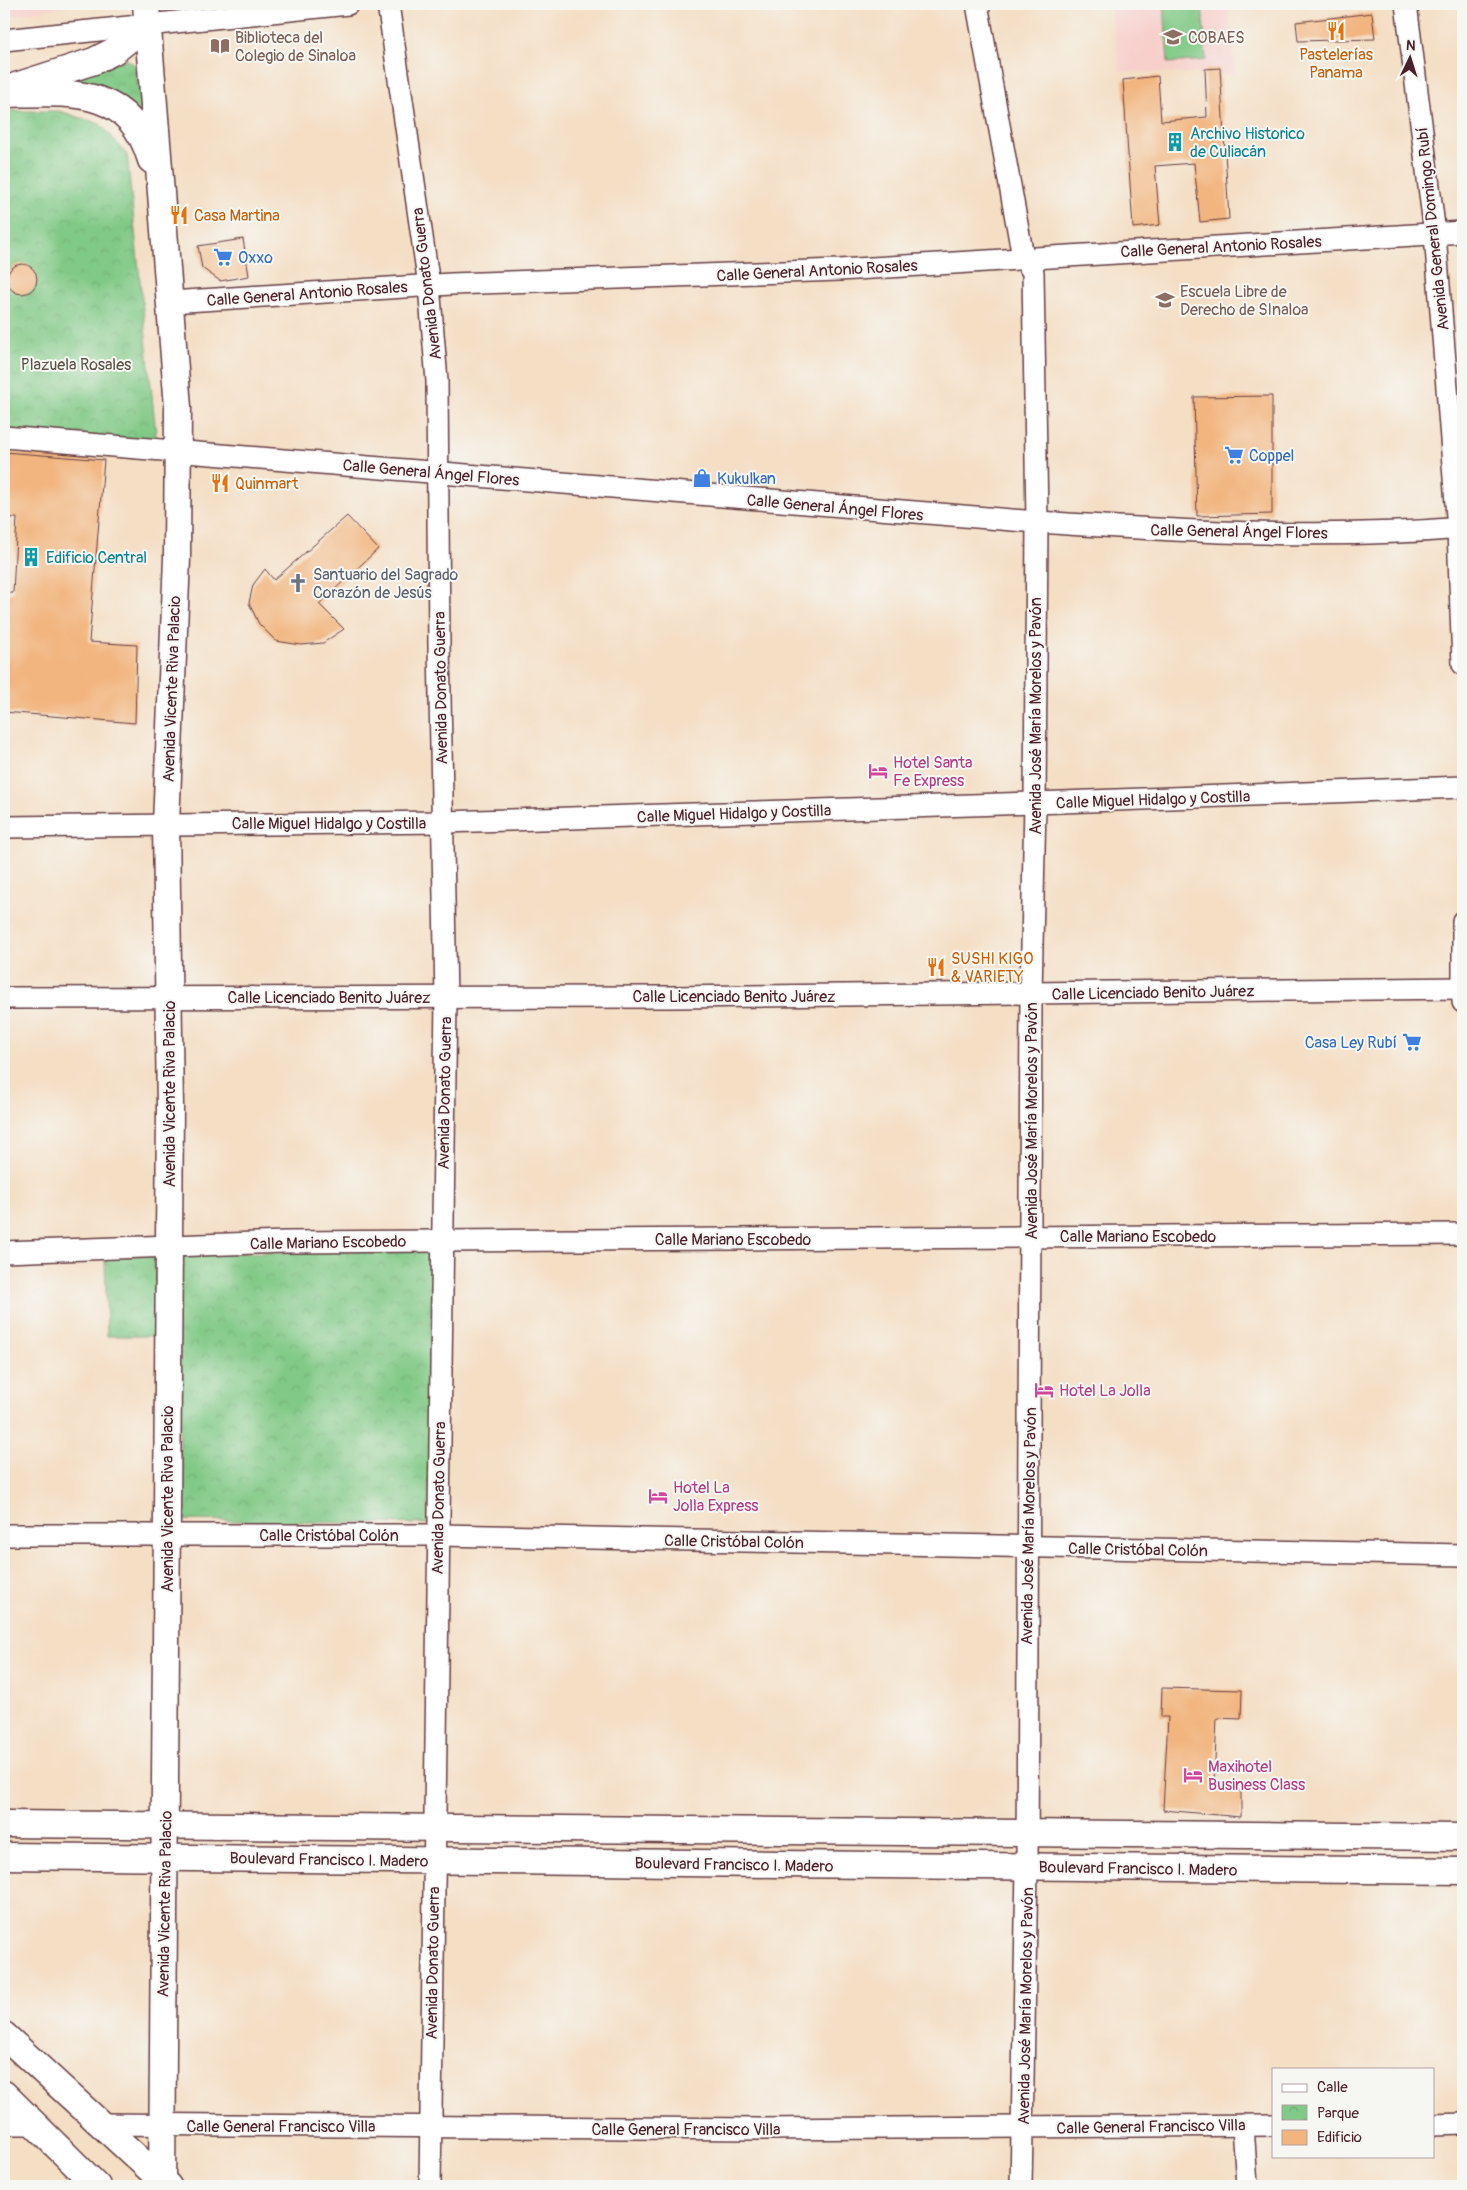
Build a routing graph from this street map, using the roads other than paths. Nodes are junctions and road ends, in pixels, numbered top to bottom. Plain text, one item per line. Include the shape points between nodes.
1 (348, 4) edge
2 (388, 4) edge
3 (977, 4) edge
4 (1406, 4) edge
5 (147, 14) edge
6 (4, 40) edge
7 (4, 90) edge
8 (4, 94) edge
9 (160, 199) junction
10 (1463, 232) edge
11 (1435, 234) junction
12 (1023, 257) junction
13 (429, 285) junction
14 (170, 302) junction
15 (4, 437) edge
16 (178, 453) junction
17 (437, 472) junction
18 (1037, 522) junction
19 (1461, 528) edge
20 (1463, 664) edge
21 (1463, 787) edge
22 (1035, 804) junction
23 (444, 822) junction
24 (166, 824) junction
25 (4, 827) edge
26 (1463, 921) edge
27 (1463, 993) edge
28 (1031, 994) junction
29 (168, 997) junction
30 (4, 998) edge
31 (446, 998) junction
32 (1463, 1234) edge
33 (1032, 1236) junction
34 (442, 1240) junction
35 (169, 1246) junction
36 (4, 1252) edge
37 (167, 1534) junction
38 (4, 1535) edge
39 (438, 1535) junction
40 (1027, 1547) junction
41 (1463, 1555) edge
42 (4, 1824) edge
43 (165, 1826) junction
44 (434, 1828) junction
45 (1027, 1833) junction
46 (1463, 1837) edge
47 (4, 1856) edge
48 (164, 1858) junction
49 (434, 1860) junction
50 (1027, 1867) junction
51 (1463, 1871) edge
52 (4, 2034) edge
53 (4, 2094) edge
54 (4, 2124) edge
55 (33, 2124) junction
56 (98, 2124) junction
57 (1434, 2124) edge
58 (1463, 2124) edge
59 (162, 2125) junction
60 (1243, 2125) junction
61 (1272, 2125) edge
62 (430, 2127) junction
63 (1024, 2128) junction
64 (164, 2184) edge
65 (97, 2186) edge
66 (430, 2186) edge
67 (1021, 2186) edge
68 (1247, 2186) edge

1 - 5 street
2 - 13 street, Avenida Donato Guerra
3 - 12 street, Avenida José María Morelos y Pavón
4 - 11 street, Avenida General Domingo Rubí
5 - 6 street
5 - 7 main road via 114,51 94,61
5 - 9 main road, Avenida Vicente Riva Palacio
8 - 9 main road via 63,93 100,99 130,119 142,135 154,168
9 - 14 main road, Avenida Vicente Riva Palacio
10 - 11 street, Calle General Antonio Rosales
11 - 12 street, Calle General Antonio Rosales
11 - 19 street, Avenida General Domingo Rubí
12 - 13 street, Calle General Antonio Rosales via 839,270
12 - 18 street, Avenida José María Morelos y Pavón via 1033,272
13 - 14 street, Calle General Antonio Rosales
13 - 17 street, Avenida Donato Guerra via 437,381
14 - 16 main road, Avenida Vicente Riva Palacio
15 - 16 street, Calle General Ángel Flores
16 - 17 street, Calle General Ángel Flores
16 - 24 main road, Avenida Vicente Riva Palacio
17 - 18 street, Calle General Ángel Flores
17 - 23 street, Avenida Donato Guerra
18 - 19 street, Calle General Ángel Flores via 1191,532 1347,533
18 - 22 street, Avenida José María Morelos y Pavón
19 - 20 street, Avenida General Domingo Rubí
21 - 22 street, Calle Miguel Hidalgo y Costilla
22 - 23 street, Calle Miguel Hidalgo y Costilla
22 - 28 street, Avenida José María Morelos y Pavón
23 - 24 street, Calle Miguel Hidalgo y Costilla
23 - 31 street, Avenida Donato Guerra
24 - 25 street, Calle Miguel Hidalgo y Costilla
24 - 29 main road, Avenida Vicente Riva Palacio
26 - 27 street
27 - 28 street, Calle Licenciado Benito Juárez
28 - 31 street, Calle Licenciado Benito Juárez
28 - 33 street, Avenida José María Morelos y Pavón
29 - 30 street, Calle Licenciado Benito Juárez
29 - 31 street, Calle Licenciado Benito Juárez
29 - 35 main road, Avenida Vicente Riva Palacio
31 - 34 street, Avenida Donato Guerra
32 - 33 street, Calle Mariano Escobedo
33 - 34 street, Calle Mariano Escobedo
33 - 40 street, Avenida José María Morelos y Pavón
34 - 35 street, Calle Mariano Escobedo
34 - 39 street, Avenida Donato Guerra
35 - 36 street, Calle Mariano Escobedo
35 - 37 main road, Avenida Vicente Riva Palacio
37 - 38 street, Calle Cristóbal Colón
37 - 39 street, Calle Cristóbal Colón
37 - 43 main road, Avenida Vicente Riva Palacio
39 - 40 street, Calle Cristóbal Colón
39 - 44 street, Avenida Donato Guerra
40 - 41 street, Calle Cristóbal Colón
40 - 45 street, Avenida José María Morelos y Pavón
42 - 43 main road, Boulevard Francisco I. Madero
43 - 44 main road, Boulevard Francisco I. Madero
43 - 48 main road, Avenida Vicente Riva Palacio
44 - 45 main road, Boulevard Francisco I. Madero
44 - 49 street, Avenida Donato Guerra
45 - 46 main road, Boulevard Francisco I. Madero
45 - 50 street, Avenida José María Morelos y Pavón
47 - 48 main road, Boulevard Francisco I. Madero
48 - 49 main road, Boulevard Francisco I. Madero
48 - 59 main road, Avenida Vicente Riva Palacio
49 - 50 main road, Boulevard Francisco I. Madero
49 - 62 street, Avenida Donato Guerra
50 - 51 main road, Boulevard Francisco I. Madero
50 - 63 street, Avenida José María Morelos y Pavón
52 - 56 main road
53 - 55 main road
54 - 55 street
55 - 65 main road
56 - 59 street, Calle General Francisco Villa
56 - 64 main road
57 - 58 street
59 - 62 street, Calle General Francisco Villa
59 - 64 main road, Avenida Vicente Riva Palacio
60 - 61 street, Calle General Francisco Villa
60 - 63 street, Calle General Francisco Villa
60 - 68 street
62 - 63 street, Calle General Francisco Villa
62 - 66 street, Avenida Donato Guerra
63 - 67 street, Avenida José María Morelos y Pavón

